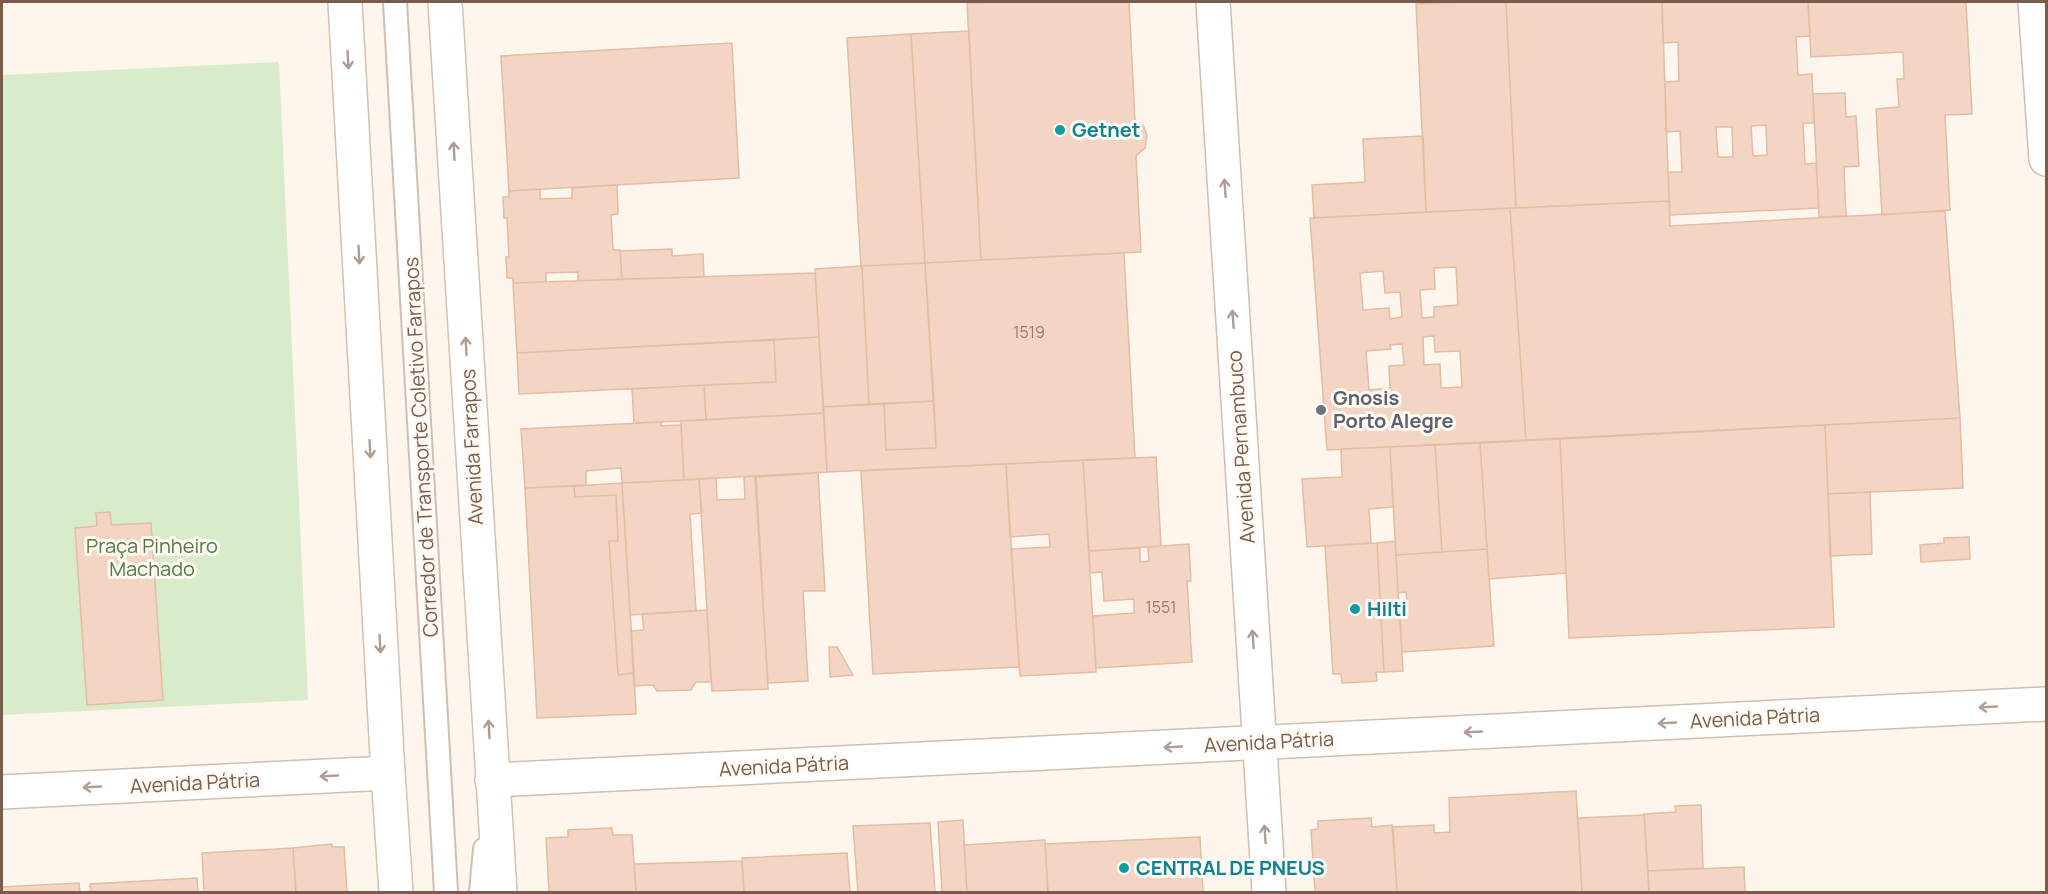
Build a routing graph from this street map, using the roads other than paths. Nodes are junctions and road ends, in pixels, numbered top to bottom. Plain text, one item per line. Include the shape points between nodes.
1 (345, 2) edge
2 (395, 2) edge
3 (445, 2) edge
4 (1213, 2) edge
5 (2035, 2) edge
6 (2046, 159) edge
7 (2046, 704) edge
8 (1260, 743) junction
9 (388, 773) junction
10 (492, 780) junction
11 (2, 792) edge
12 (396, 892) edge
13 (412, 892) edge
14 (446, 892) edge
15 (481, 892) edge
16 (500, 892) edge
17 (1269, 892) edge

1 -> 9 street
2 - 14 lane, Corredor de Transporte Coletivo Farrapos
10 -> 3 street, Avenida Farrapos
8 -> 4 street, Avenida Pernambuco
5 - 6 street
7 -> 8 street, Avenida Pátria
8 -> 10 street, Avenida Pátria
17 -> 8 street, Avenida Pernambuco
9 -> 11 street, Avenida Pátria
9 - 12 street
9 - 13 lane
10 - 15 lane
10 - 16 street, Avenida Farrapos

